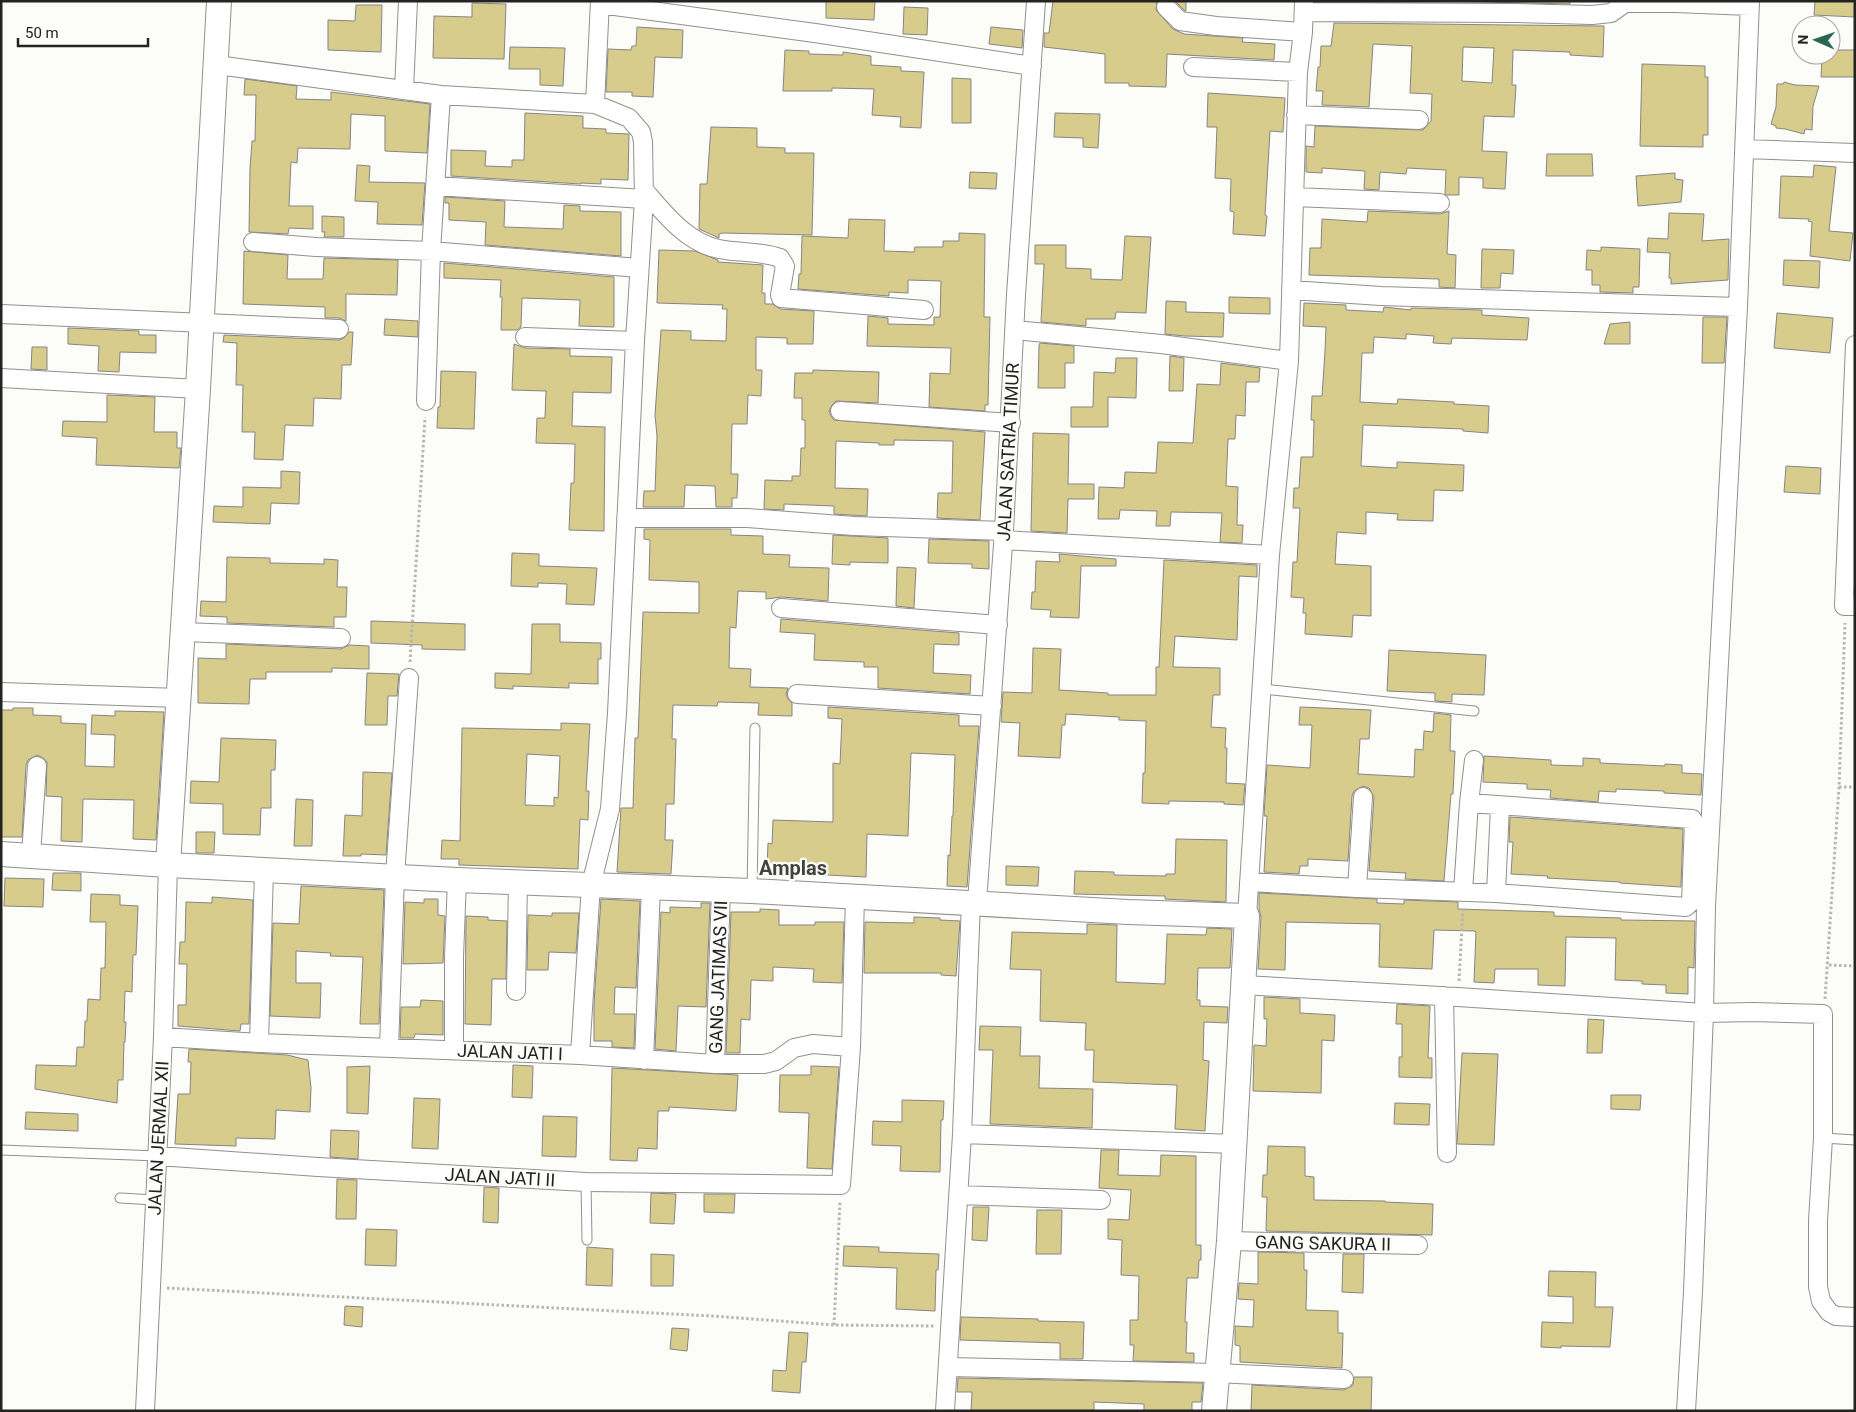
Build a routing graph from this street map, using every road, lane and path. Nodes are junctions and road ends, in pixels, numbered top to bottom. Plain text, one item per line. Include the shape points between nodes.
1 (220, 1) edge
2 (408, 1) edge
3 (1036, 1) edge
4 (600, 3) edge
5 (1750, 4) edge
6 (1166, 7) dead end
7 (1304, 7) edge
8 (1303, 32) junction
9 (217, 65) junction
10 (1032, 66) junction
11 (1193, 67) dead end
12 (1298, 72) junction
13 (404, 90) junction
14 (441, 95) junction
15 (595, 104) junction
16 (1296, 115) junction
17 (1419, 120) dead end
18 (1745, 149) junction
19 (1855, 154) edge
20 (436, 186) junction
21 (644, 194) junction
22 (1294, 197) junction
23 (1440, 204) dead end
24 (253, 242) dead end
25 (431, 251) junction
26 (639, 268) junction
27 (1290, 290) junction
28 (1738, 307) junction
29 (924, 310) dead end
30 (1, 314) edge
31 (202, 324) junction
32 (339, 330) dead end
33 (1015, 330) junction
34 (525, 336) dead end
35 (634, 341) junction
36 (1855, 345) edge
37 (1289, 361) junction
38 (1, 378) edge
39 (198, 389) junction
40 (426, 401) joint
41 (840, 410) dead end
42 (1010, 423) junction
43 (626, 518) junction
44 (1004, 536) junction
45 (1270, 555) junction
46 (1849, 606) edge
47 (780, 608) dead end
48 (998, 624) junction
49 (183, 632) junction
50 (341, 638) dead end
51 (409, 678) joint
52 (1263, 689) junction
53 (1, 692) edge
54 (797, 694) dead end
55 (179, 698) junction
56 (992, 706) junction
57 (1474, 711) dead end
58 (755, 728) dead end
59 (1474, 760) dead end
60 (37, 766) dead end
61 (1839, 787) junction
62 (1855, 787) edge
63 (1363, 797) dead end
64 (1469, 803) junction
65 (1500, 806) junction
66 (1, 854) edge
67 (31, 855) junction
68 (168, 865) junction
69 (264, 870) junction
70 (396, 876) junction
71 (457, 880) junction
72 (518, 882) junction
73 (1249, 882) junction
74 (591, 885) junction
75 (651, 887) junction
76 (1357, 888) junction
77 (721, 890) junction
78 (752, 891) junction
79 (1463, 891) junction
80 (1496, 893) junction
81 (855, 897) junction
82 (974, 902) junction
83 (1248, 916) junction
84 (1829, 965) junction
85 (1855, 966) edge
86 (1243, 985) junction
87 (516, 991) dead end
88 (1451, 997) junction
89 (1704, 1014) junction
90 (1823, 1014) junction
91 (163, 1037) junction
92 (259, 1043) junction
93 (851, 1047) junction
94 (389, 1048) junction
95 (454, 1050) junction
96 (580, 1055) junction
97 (644, 1060) junction
98 (715, 1064) junction
99 (962, 1134) junction
100 (1823, 1138) junction
101 (1855, 1140) edge
102 (1234, 1144) junction
103 (1, 1150) edge
104 (1447, 1153) dead end
105 (158, 1156) junction
106 (586, 1182) junction
107 (841, 1185) junction
108 (959, 1195) junction
109 (120, 1198) dead end
110 (155, 1200) junction
111 (1102, 1200) dead end
112 (587, 1240) dead end
113 (1229, 1241) junction
114 (1418, 1245) dead end
115 (151, 1287) junction
116 (1855, 1317) edge
117 (834, 1325) junction
118 (951, 1326) junction
119 (948, 1367) junction
120 (1216, 1373) junction
121 (1344, 1379) dead end
122 (145, 1411) edge
123 (945, 1411) edge
124 (1214, 1411) edge
125 (1686, 1411) edge

1 - 9 street
2 - 13 street
3 - 10 street, JALAN SATRIA TIMUR
4 - 10 street
4 - 15 street
5 - 7 street via 1625,4 1611,13 1592,15
5 - 18 street
6 - 8 street via 1175,18 1190,23
7 - 8 street
8 - 12 street
9 - 13 street
9 - 31 street
10 - 33 street, JALAN SATRIA TIMUR
11 - 12 street
12 - 16 street
13 - 14 street
14 - 15 street
14 - 20 street
15 - 21 street via 629,118 641,132
16 - 17 street
16 - 22 street
18 - 19 street
18 - 28 street
20 - 21 street
20 - 25 street
21 - 26 street
21 - 29 street via 696,240 718,249 780,258 785,266 781,298
22 - 23 street
22 - 27 street
24 - 25 street
25 - 26 street
25 - 40 street
26 - 35 street
27 - 28 street via 1381,296
27 - 37 street
28 - 89 street via 1706,906
30 - 31 street
31 - 32 street
31 - 39 street
33 - 37 street via 1161,344
33 - 42 street, JALAN SATRIA TIMUR
34 - 35 street
35 - 43 street
36 - 46 street
37 - 45 street
38 - 39 street
39 - 49 street
40 - 51 path
41 - 42 street
42 - 44 street, JALAN SATRIA TIMUR
43 - 44 street via 747,518
43 - 74 street via 610,808
44 - 45 street
44 - 48 street, JALAN SATRIA TIMUR
45 - 52 street
46 - 61 path
47 - 48 street
48 - 56 street, JALAN SATRIA TIMUR
49 - 50 street
49 - 55 street
51 - 70 street
52 - 57 lane
52 - 73 street
53 - 55 street
54 - 56 street
55 - 68 street
56 - 82 street, JALAN SATRIA TIMUR
58 - 78 lane
59 - 64 street
60 - 67 street
61 - 62 path
61 - 84 path
63 - 76 street
64 - 65 street
64 - 79 street
65 - 80 street
65 - 80 street via 1692,819 1691,902 1686,907
66 - 67 street
67 - 68 street
68 - 69 street
68 - 91 street, JALAN JERMAL XII
69 - 70 street
69 - 92 street
70 - 71 street
70 - 94 street
71 - 72 street
71 - 95 street
72 - 74 street
72 - 87 street
73 - 76 street
73 - 83 street
74 - 75 street
74 - 96 street
75 - 77 street
75 - 97 street
76 - 79 street
77 - 78 street
77 - 98 street, GANG JATIMAS VII
78 - 81 street
79 - 80 street
79 - 88 path
81 - 82 street
81 - 93 street
82 - 83 street
82 - 99 street, JALAN SATRIA TIMUR
83 - 86 street
84 - 85 path
84 - 90 path
86 - 88 street
86 - 102 street
88 - 89 street
88 - 104 street
89 - 90 street
89 - 125 street
90 - 100 street
91 - 92 street, JALAN JATI I
91 - 105 street, JALAN JERMAL XII
92 - 94 street, JALAN JATI I
93 - 98 street, JALAN JATI I via 813,1044 794,1048 776,1061 764,1064
93 - 107 street
94 - 95 street, JALAN JATI I
95 - 96 street, JALAN JATI I
96 - 97 street, JALAN JATI I
97 - 98 street, JALAN JATI I
99 - 102 street
99 - 108 street, JALAN SATRIA TIMUR
100 - 101 lane
100 - 116 street via 1818,1287 1821,1301 1829,1312 1836,1316
102 - 113 street
103 - 105 lane
105 - 106 street, JALAN JATI II
105 - 110 street, JALAN JERMAL XII
106 - 107 street, JALAN JATI II
106 - 112 lane
107 - 117 path
108 - 111 street
108 - 118 street, JALAN SATRIA TIMUR
109 - 110 lane
110 - 115 street, JALAN JERMAL XII
113 - 114 street, GANG SAKURA II
113 - 120 street
115 - 117 path
115 - 122 street, JALAN JERMAL XII
117 - 118 path
118 - 119 street, JALAN SATRIA TIMUR
119 - 120 street
119 - 123 street, JALAN SATRIA TIMUR
120 - 121 street
120 - 124 street

